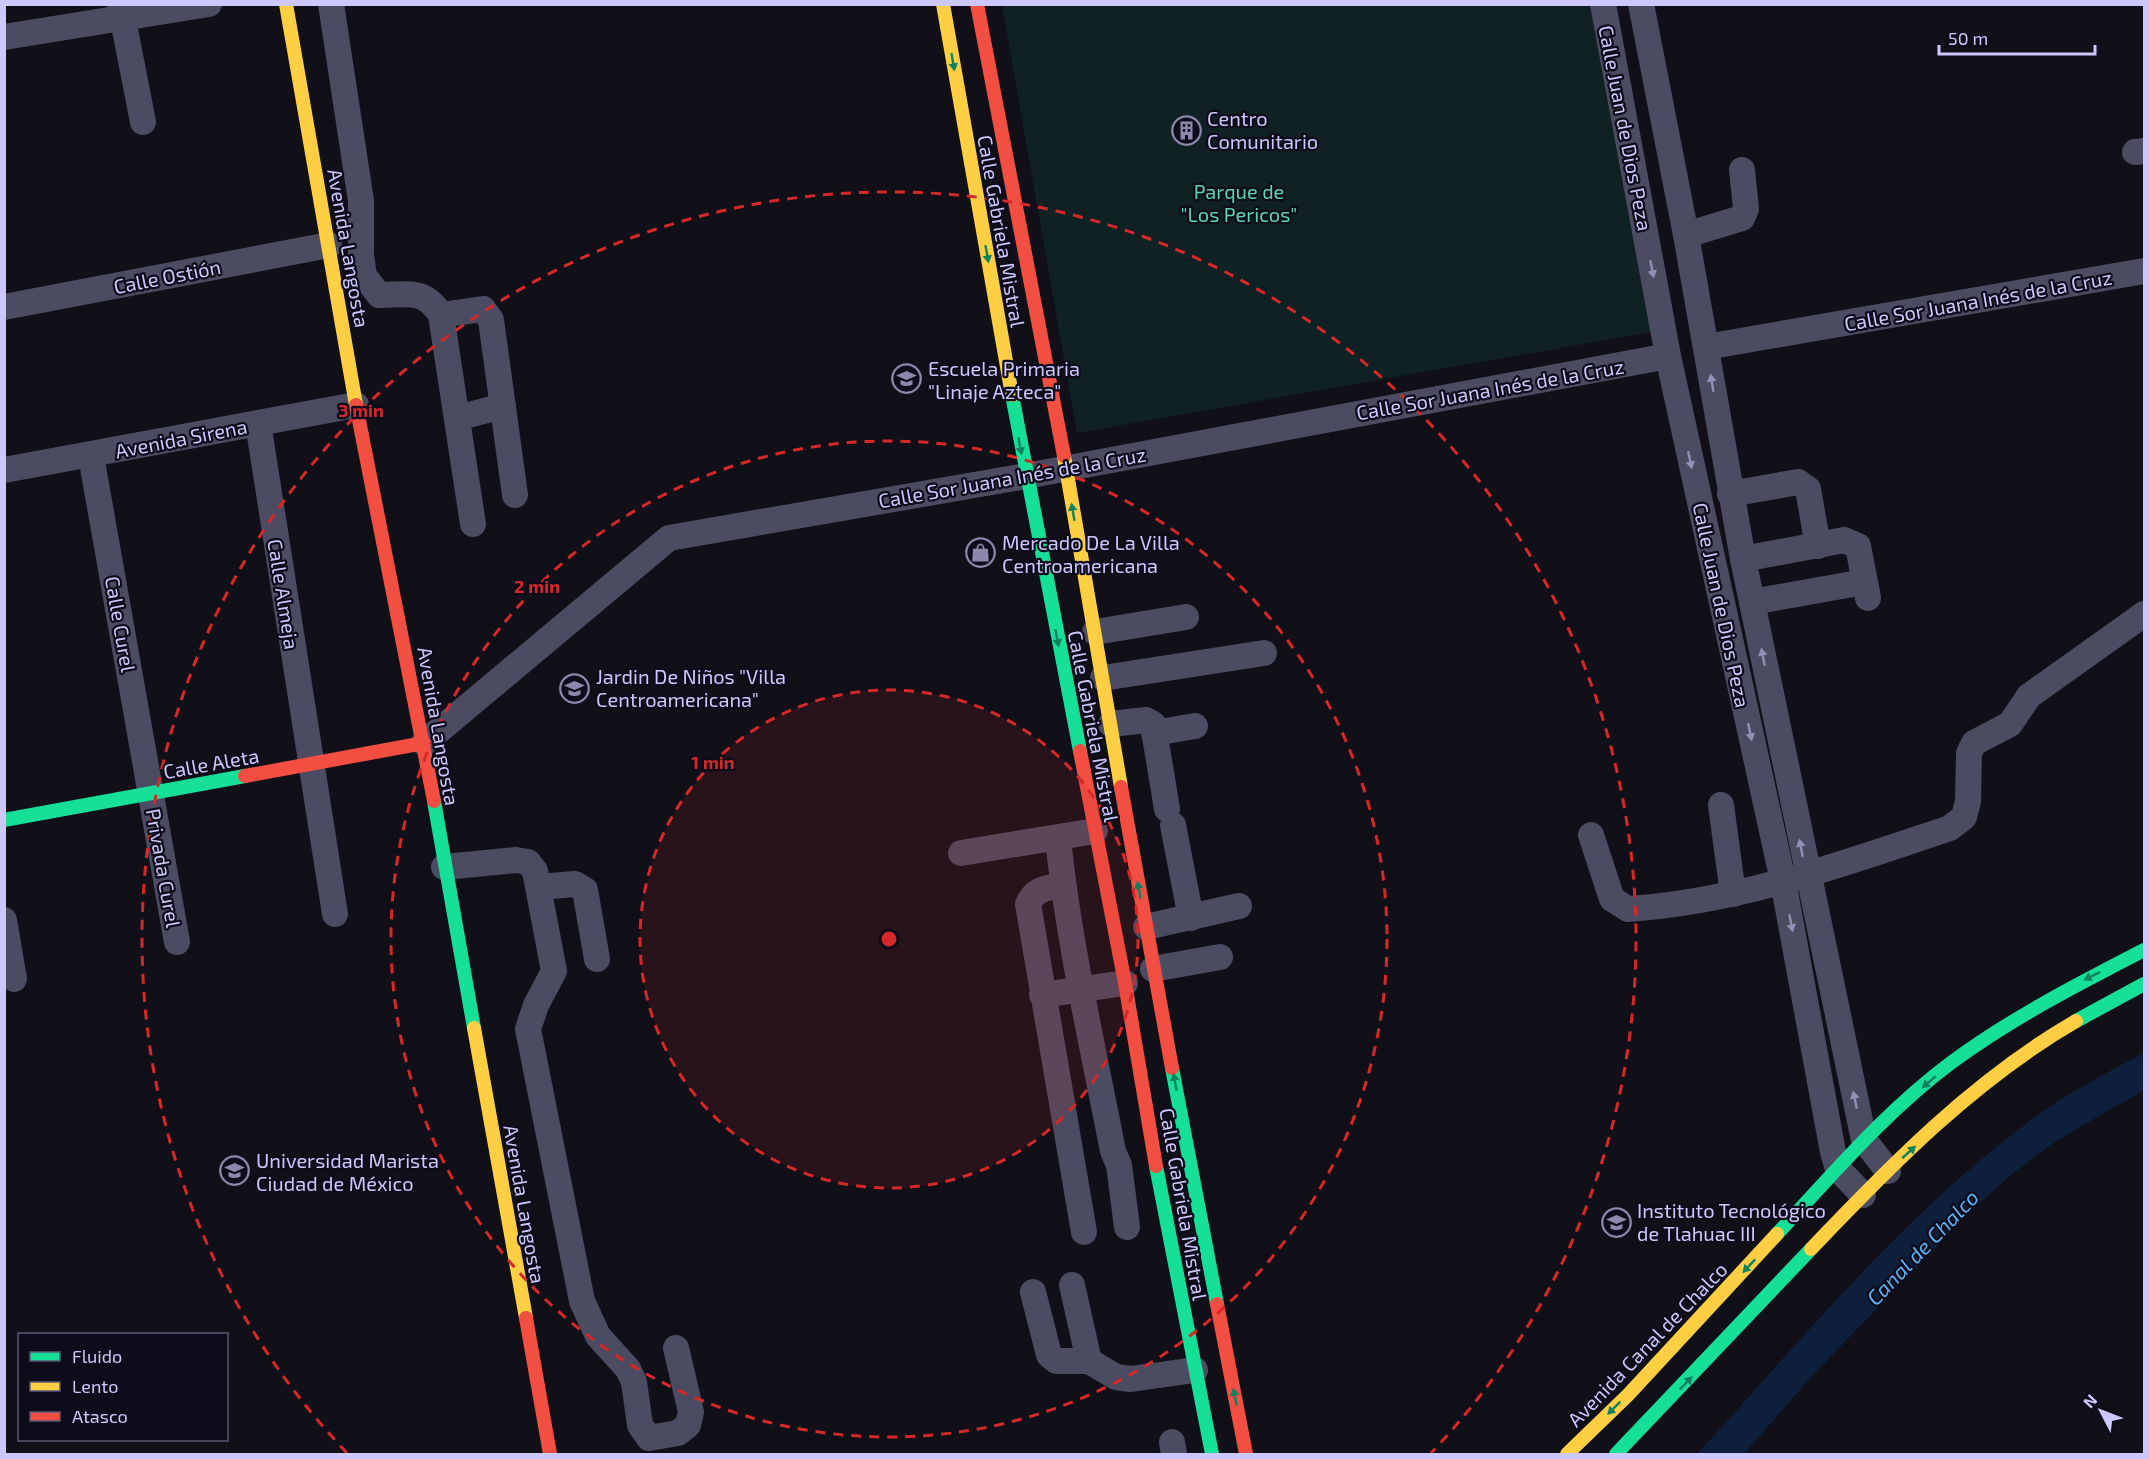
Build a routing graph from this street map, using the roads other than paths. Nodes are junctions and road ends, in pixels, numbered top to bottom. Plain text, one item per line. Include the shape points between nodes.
1 (208, 4) edge
2 (286, 4) edge
3 (331, 4) edge
4 (943, 4) edge
5 (977, 4) edge
6 (1603, 4) edge
7 (1641, 4) edge
8 (121, 11) edge
9 (4, 37) edge
10 (143, 123) dead end
11 (1742, 170) dead end
12 (1686, 235) junction
13 (329, 245) junction
14 (2145, 271) edge
15 (4, 307) edge
16 (441, 315) junction
17 (1706, 347) junction
18 (1668, 356) junction
19 (356, 405) junction
20 (503, 406) junction
21 (457, 418) junction
22 (258, 423) junction
23 (91, 456) junction
24 (1066, 467) junction
25 (4, 470) edge
26 (1026, 476) junction
27 (1730, 494) junction
28 (515, 495) dead end
29 (473, 524) dead end
30 (1818, 546) junction
31 (1743, 559) junction
32 (1752, 602) junction
33 (2145, 614) edge
34 (1186, 617) dead end
35 (1095, 632) junction
36 (1264, 653) dead end
37 (1103, 678) junction
38 (1111, 724) junction
39 (1195, 726) dead end
40 (1154, 733) junction
41 (424, 743) junction
42 (310, 765) junction
43 (150, 793) junction
44 (1721, 805) dead end
45 (4, 820) edge
46 (1095, 831) junction
47 (1591, 835) dead end
48 (1058, 839) junction
49 (961, 853) dead end
50 (444, 867) junction
51 (1795, 878) junction
52 (1063, 885) junction
53 (539, 887) junction
54 (1733, 894) junction
55 (1239, 906) dead end
56 (334, 914) dead end
57 (1191, 918) junction
58 (4, 920) edge
59 (1146, 927) junction
60 (177, 942) dead end
61 (2145, 951) edge
62 (1220, 957) dead end
63 (597, 959) dead end
64 (1153, 969) junction
65 (14, 980) dead end
66 (1125, 983) junction
67 (2145, 984) edge
68 (1081, 990) junction
69 (1042, 995) junction
70 (1864, 1140) junction
71 (1187, 1148) junction
72 (1154, 1155) junction
73 (1116, 1158) junction
74 (1073, 1161) junction
75 (1838, 1168) junction
76 (1888, 1171) junction
77 (1863, 1196) junction
78 (1127, 1227) dead end
79 (1084, 1232) dead end
80 (1072, 1285) dead end
81 (1033, 1292) dead end
82 (676, 1348) dead end
83 (1089, 1361) junction
84 (1195, 1370) junction
85 (550, 1455) edge
86 (1212, 1455) edge
87 (1246, 1455) edge
88 (1567, 1455) edge
89 (1616, 1455) edge

1 - 8 street
2 - 13 street, Avenida Langosta
3 - 16 street via 361,201 364,276 379,295 420,294 432,301
4 -> 26 street, Calle Gabriela Mistral
5 - 24 street, Calle Gabriela Mistral
6 -> 18 street, Calle Juan de Dios Peza
7 - 12 street, Calle Juan de Dios Peza
8 - 9 street
8 - 10 street
11 - 12 street via 1746,209 1742,218
12 - 17 street, Calle Juan de Dios Peza
13 - 15 street, Calle Ostión
13 - 19 street, Avenida Langosta
14 - 17 street, Calle Sor Juana Inés de la Cruz
16 - 20 street via 483,309 487,313
16 - 21 street
27 -> 17 street, Calle Juan de Dios Peza
18 - 24 street, Calle Sor Juana Inés de la Cruz
18 -> 51 street, Calle Juan de Dios Peza
19 - 22 street, Avenida Sirena
19 - 41 street, Avenida Langosta
20 - 21 street
20 - 28 street
21 - 29 street
22 - 23 street, Avenida Sirena
22 - 42 street, Calle Almeja
23 - 25 street, Avenida Sirena
23 - 43 street, Calle Curel
24 - 26 street, Calle Sor Juana Inés de la Cruz
35 -> 24 street, Calle Gabriela Mistral
26 - 41 street, Calle Sor Juana Inés de la Cruz via 669,538
26 -> 46 street, Calle Gabriela Mistral
27 - 30 street via 1798,482 1808,489
27 - 31 street, Calle Juan de Dios Peza
30 - 31 street
30 - 32 street via 1844,540 1858,546 1866,590
31 - 32 street, Calle Juan de Dios Peza
51 -> 32 street, Calle Juan de Dios Peza
33 - 51 street via 2029,696 2010,724 1974,743 1969,753 1964,817 1950,828
34 - 35 street
35 - 37 street, Calle Gabriela Mistral
36 - 37 street
37 - 38 street, Calle Gabriela Mistral
38 - 40 street via 1146,720 1153,724
59 -> 38 street, Calle Gabriela Mistral
39 - 40 street
40 - 57 street
41 - 42 street, Calle Aleta
41 - 50 street, Avenida Langosta
42 - 43 street, Calle Aleta
42 - 56 street, Calle Almeja
43 - 45 street, Calle Aleta
43 - 60 street, Privada Curel
44 - 54 street
46 - 48 street
46 - 66 street, Calle Gabriela Mistral
47 - 54 street via 1612,899 1628,909
48 - 49 street
48 - 52 street
50 - 53 street via 528,862
50 - 85 street, Avenida Langosta
51 - 54 street
70 -> 51 street, Calle Juan de Dios Peza
51 -> 75 street, Calle Juan de Dios Peza
52 - 68 street
52 - 69 street via 1038,890 1028,904
53 - 63 street via 575,884 585,890
53 - 82 street via 554,971 528,1029 577,1278 582,1301 598,1336 620,1358 634,1382 640,1425 649,1438 678,1433 688,1425 691,1412
55 - 57 street
57 - 59 street
58 - 65 street
59 - 64 street, Calle Gabriela Mistral
61 -> 70 street, Avenida Canal de Chalco via 2050,998 1982,1041 1951,1063
62 - 64 street
71 -> 64 street, Calle Gabriela Mistral
66 - 68 street
66 - 72 street, Calle Gabriela Mistral
76 -> 67 street via 2009,1064 2061,1029
68 - 69 street
68 - 73 street
69 - 74 street
70 - 75 street, Avenida Canal de Chalco
70 - 76 street, Calle Juan de Dios Peza
71 - 72 street
87 -> 71 street, Calle Gabriela Mistral
72 - 73 street
72 - 84 street, Calle Gabriela Mistral
73 - 74 street
73 - 78 street
74 - 79 street
75 - 77 street
75 -> 88 street, Avenida Canal de Chalco via 1628,1395
76 - 77 street
89 -> 77 street
80 - 83 street
81 - 83 street via 1049,1355 1056,1361
83 - 84 street via 1116,1377 1131,1379
84 - 86 street, Calle Gabriela Mistral

